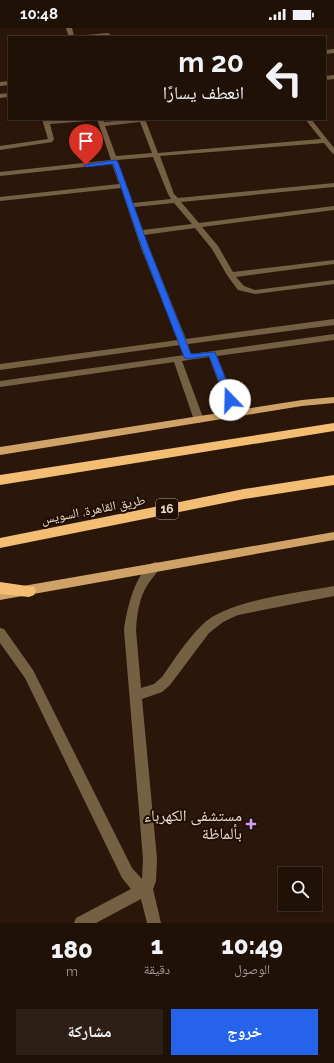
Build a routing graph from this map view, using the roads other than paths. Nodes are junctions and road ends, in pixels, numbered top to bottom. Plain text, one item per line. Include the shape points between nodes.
1 (105, 28) edge
2 (108, 36) edge
3 (66, 120) edge
4 (143, 120) edge
5 (309, 120) edge
6 (45, 121) edge
7 (101, 122) edge
8 (325, 140) junction
9 (0, 148) edge
10 (334, 152) edge
11 (157, 154) junction
12 (115, 160) junction
13 (0, 174) edge
14 (334, 185) edge
15 (124, 186) junction
16 (0, 199) edge
17 (176, 200) junction
18 (130, 205) junction
19 (334, 208) edge
20 (196, 226) junction
21 (140, 233) junction
22 (334, 262) edge
23 (231, 275) junction
24 (334, 282) edge
25 (334, 322) edge
26 (334, 337) edge
27 (183, 343) junction
28 (212, 354) junction
29 (188, 357) junction
30 (177, 358) junction
31 (0, 367) edge
32 (0, 384) edge
33 (334, 400) edge
34 (235, 414) junction
35 (199, 420) junction
36 (334, 427) edge
37 (0, 452) edge
38 (0, 480) edge
39 (334, 480) edge
40 (334, 536) edge
41 (0, 543) edge
42 (155, 566) junction
43 (0, 588) edge
44 (29, 590) junction
45 (334, 591) edge
46 (0, 595) edge
47 (0, 633) edge
48 (136, 696) junction
49 (146, 889) junction
50 (81, 923) edge
51 (154, 923) edge

1 - 2 street
3 - 6 street
4 - 7 street
4 - 11 street
5 - 8 street
6 - 9 street via 50,141
7 - 12 street
8 - 10 street
8 - 11 street
11 - 12 street
11 - 17 street via 171,194
12 - 13 street
12 - 15 street
14 - 17 street
15 - 16 street
15 - 18 street
17 - 18 street
17 - 20 street
18 - 21 street
19 - 20 street
20 - 21 street
20 - 23 street via 215,248
21 - 27 street
22 - 23 street
23 - 24 street via 241,288 255,292
25 - 27 street
26 - 28 street
27 - 29 street
27 - 31 street
28 - 29 street
28 - 34 street
29 - 30 street
30 - 32 street
30 - 35 street
33 - 34 main road
34 - 35 main road
35 - 37 main road
36 - 38 highway
39 - 41 highway, طريق القاهرة, السويس / 16 via 244,494
40 - 42 main road
42 - 44 main road
42 - 48 street via 134,599 131,614
43 - 44 highway
44 - 46 main road
45 - 48 street via 236,610 219,618 206,629 166,681 158,688
47 - 49 street via 29,674 127,873 138,886
48 - 49 street via 150,859
49 - 50 street
49 - 51 street

